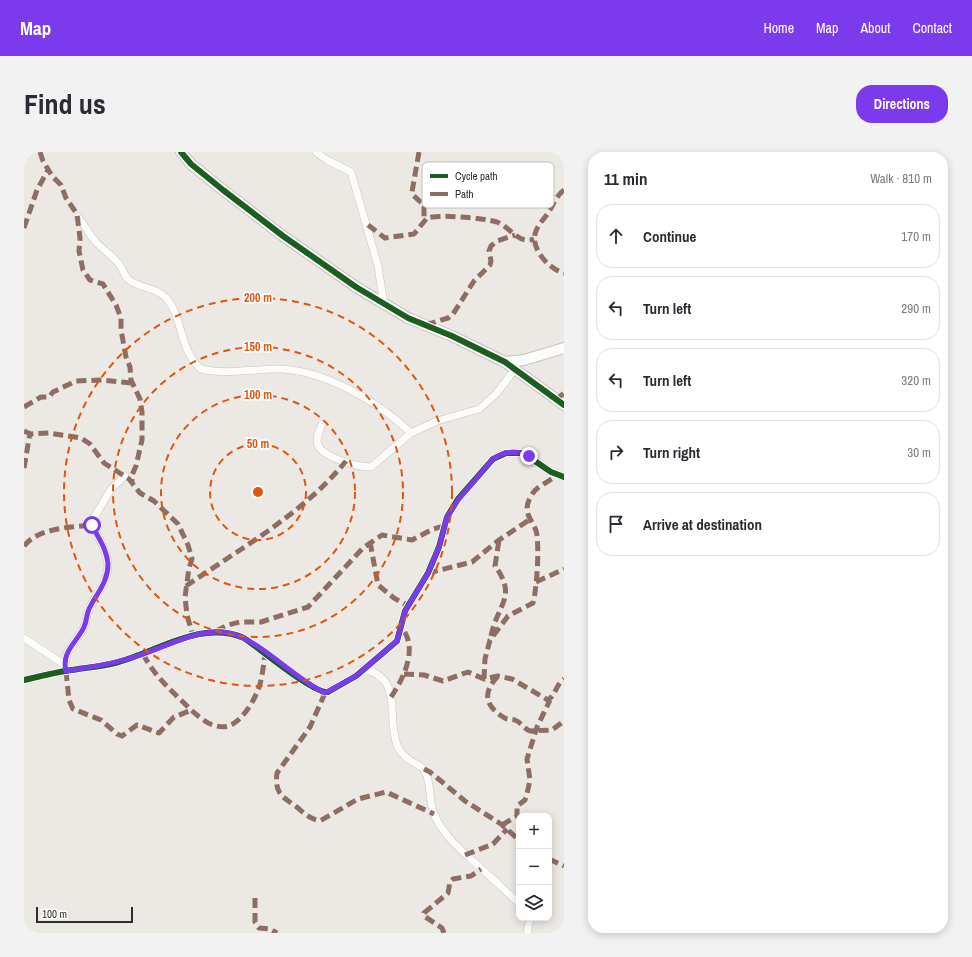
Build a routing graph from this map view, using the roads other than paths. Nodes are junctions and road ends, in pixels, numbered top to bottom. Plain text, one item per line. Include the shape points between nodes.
1 (182, 152) edge
2 (316, 152) edge
3 (78, 218) dead end
4 (384, 305) junction
5 (564, 348) edge
6 (506, 362) junction
7 (516, 368) junction
8 (564, 405) edge
9 (322, 424) dead end
10 (411, 433) junction
11 (125, 476) dead end
12 (564, 477) edge
13 (24, 638) edge
14 (66, 668) junction
15 (364, 669) junction
16 (24, 680) edge
17 (516, 900) edge
18 (529, 921) edge
19 (527, 933) edge

1 - 4 street via 191,164 283,236
2 - 4 street via 351,172 377,260
3 - 10 street via 87,227 94,241 109,252 129,279 160,293 168,300 189,354 201,369 277,369 315,376 377,404
4 - 6 street
5 - 6 street via 524,360
6 - 7 street
7 - 8 street
7 - 10 street via 496,394 479,409 437,421
9 - 10 street via 317,440 322,451 335,458 366,467 376,464
11 - 14 street via 111,489 92,521 106,554 107,573 89,609 84,627 67,652
12 - 15 street via 551,472 523,453 506,453 493,459 447,517 439,547 428,573 405,611 397,641
13 - 14 street
14 - 15 street via 115,663 181,638 215,632 244,638 303,681 325,693
14 - 16 street
15 - 17 street via 380,675 389,687 397,747 412,763 424,769 434,814 446,834 465,855
18 - 19 street

